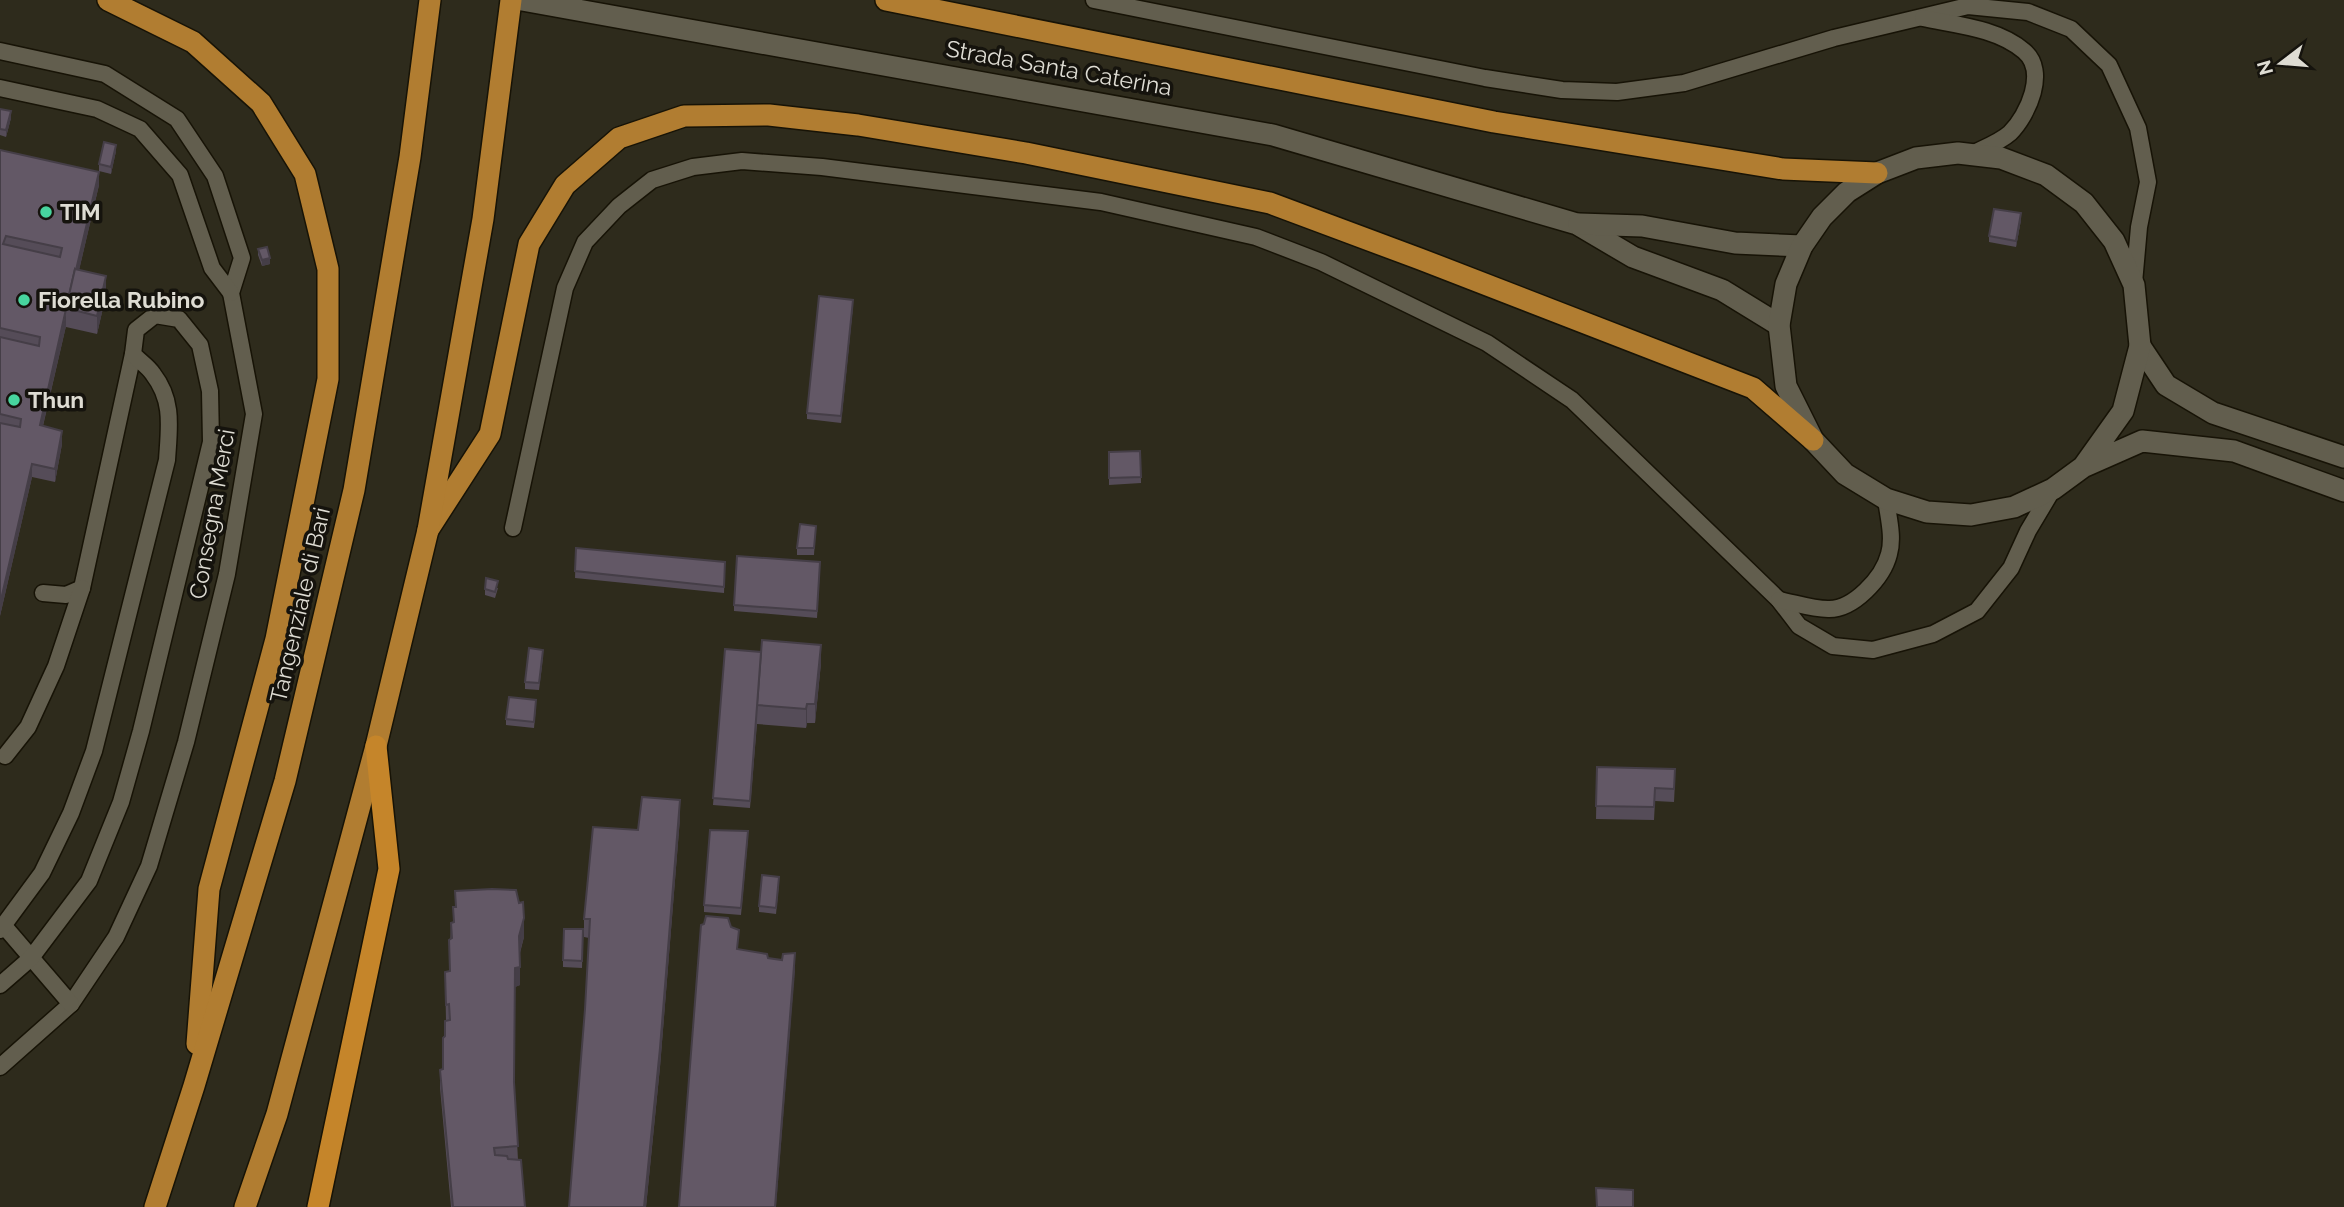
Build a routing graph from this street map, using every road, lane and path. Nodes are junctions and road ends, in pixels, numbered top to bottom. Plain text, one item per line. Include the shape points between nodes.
1 (108, 0) edge
2 (430, 0) edge
3 (511, 0) edge
4 (522, 0) edge
5 (887, 0) edge
6 (1094, 0) edge
7 (1917, 16) junction
8 (0, 51) edge
9 (0, 88) edge
10 (1972, 154) junction
11 (1877, 173) junction
12 (1577, 225) junction
13 (1802, 246) junction
14 (2134, 285) junction
15 (231, 293) junction
16 (1779, 325) junction
17 (2140, 346) junction
18 (133, 354) junction
19 (1813, 440) junction
20 (2344, 457) edge
21 (2083, 467) junction
22 (2053, 489) junction
23 (2344, 491) edge
24 (1886, 499) junction
25 (513, 528) dead end
26 (428, 530) junction
27 (82, 588) junction
28 (43, 593) dead end
29 (1779, 600) junction
30 (376, 746) junction
31 (5, 756) dead end
32 (2, 928) edge
33 (31, 958) junction
34 (0, 985) edge
35 (71, 1004) junction
36 (0, 1068) edge
37 (194, 1086) junction
38 (155, 1207) edge
39 (245, 1207) edge
40 (318, 1207) edge

1 - 37 highway via 192,42 261,103 305,174 328,270 328,379 276,639 209,889
2 - 37 highway, Tangenziale di Bari via 410,158 354,490 285,781
3 - 26 highway via 483,219
4 - 12 street, Strada Santa Caterina via 1273,135
5 - 11 highway via 1494,122 1783,169
6 - 7 lane via 1485,78 1562,90 1617,92 1684,83
7 - 10 lane via 1994,34 2025,52 2033,63 2033,94 2024,112 2009,134
7 - 14 lane via 1968,6 2028,12 2071,29 2109,65 2138,128 2148,182
8 - 15 lane, Consegna Merci via 105,74 177,119 215,176 242,258
9 - 15 lane via 97,109 140,129 180,175 212,268
10 - 11 street via 1916,158
10 - 14 street via 2001,158 2046,175 2084,203 2114,241
11 - 13 street via 1847,192
12 - 13 street, Strada Santa Caterina via 1642,226 1735,243
12 - 16 street, Strada Santa Caterina via 1633,257 1722,290
13 - 16 street via 1786,284
14 - 17 street
15 - 35 lane, Consegna Merci via 254,414 227,574 149,866 116,937
16 - 19 street via 1786,386
17 - 20 street via 2166,385 2213,412
17 - 21 street via 2123,411
18 - 27 lane
18 - 32 lane via 166,393 170,421 167,460 94,751 72,813 42,873
18 - 33 lane via 136,330 155,315 180,319 200,345 210,391 211,442 121,802 89,881
19 - 24 street via 1845,474
19 - 26 highway via 1753,388 1270,203 1026,153 858,125 769,115 684,116 620,138 565,185 529,244 490,435
21 - 22 street
21 - 23 street via 2142,440 2234,451
22 - 24 street via 2014,507 1971,515 1927,512
22 - 29 lane via 2011,568 1978,611 1933,634 1873,650 1833,646 1799,626
24 - 29 lane via 1889,554 1874,581 1853,603 1829,609
25 - 29 lane via 565,288 585,242 652,180 694,167 742,161 1101,202 1256,237 1321,262 1487,342 1572,400
26 - 30 highway
27 - 28 lane via 66,595
27 - 31 lane via 56,666 28,727
30 - 39 highway via 277,1114
30 - 40 highway via 389,869
32 - 33 lane
33 - 34 lane
33 - 35 lane
35 - 36 lane, Consegna Merci
37 - 38 highway, Tangenziale di Bari

